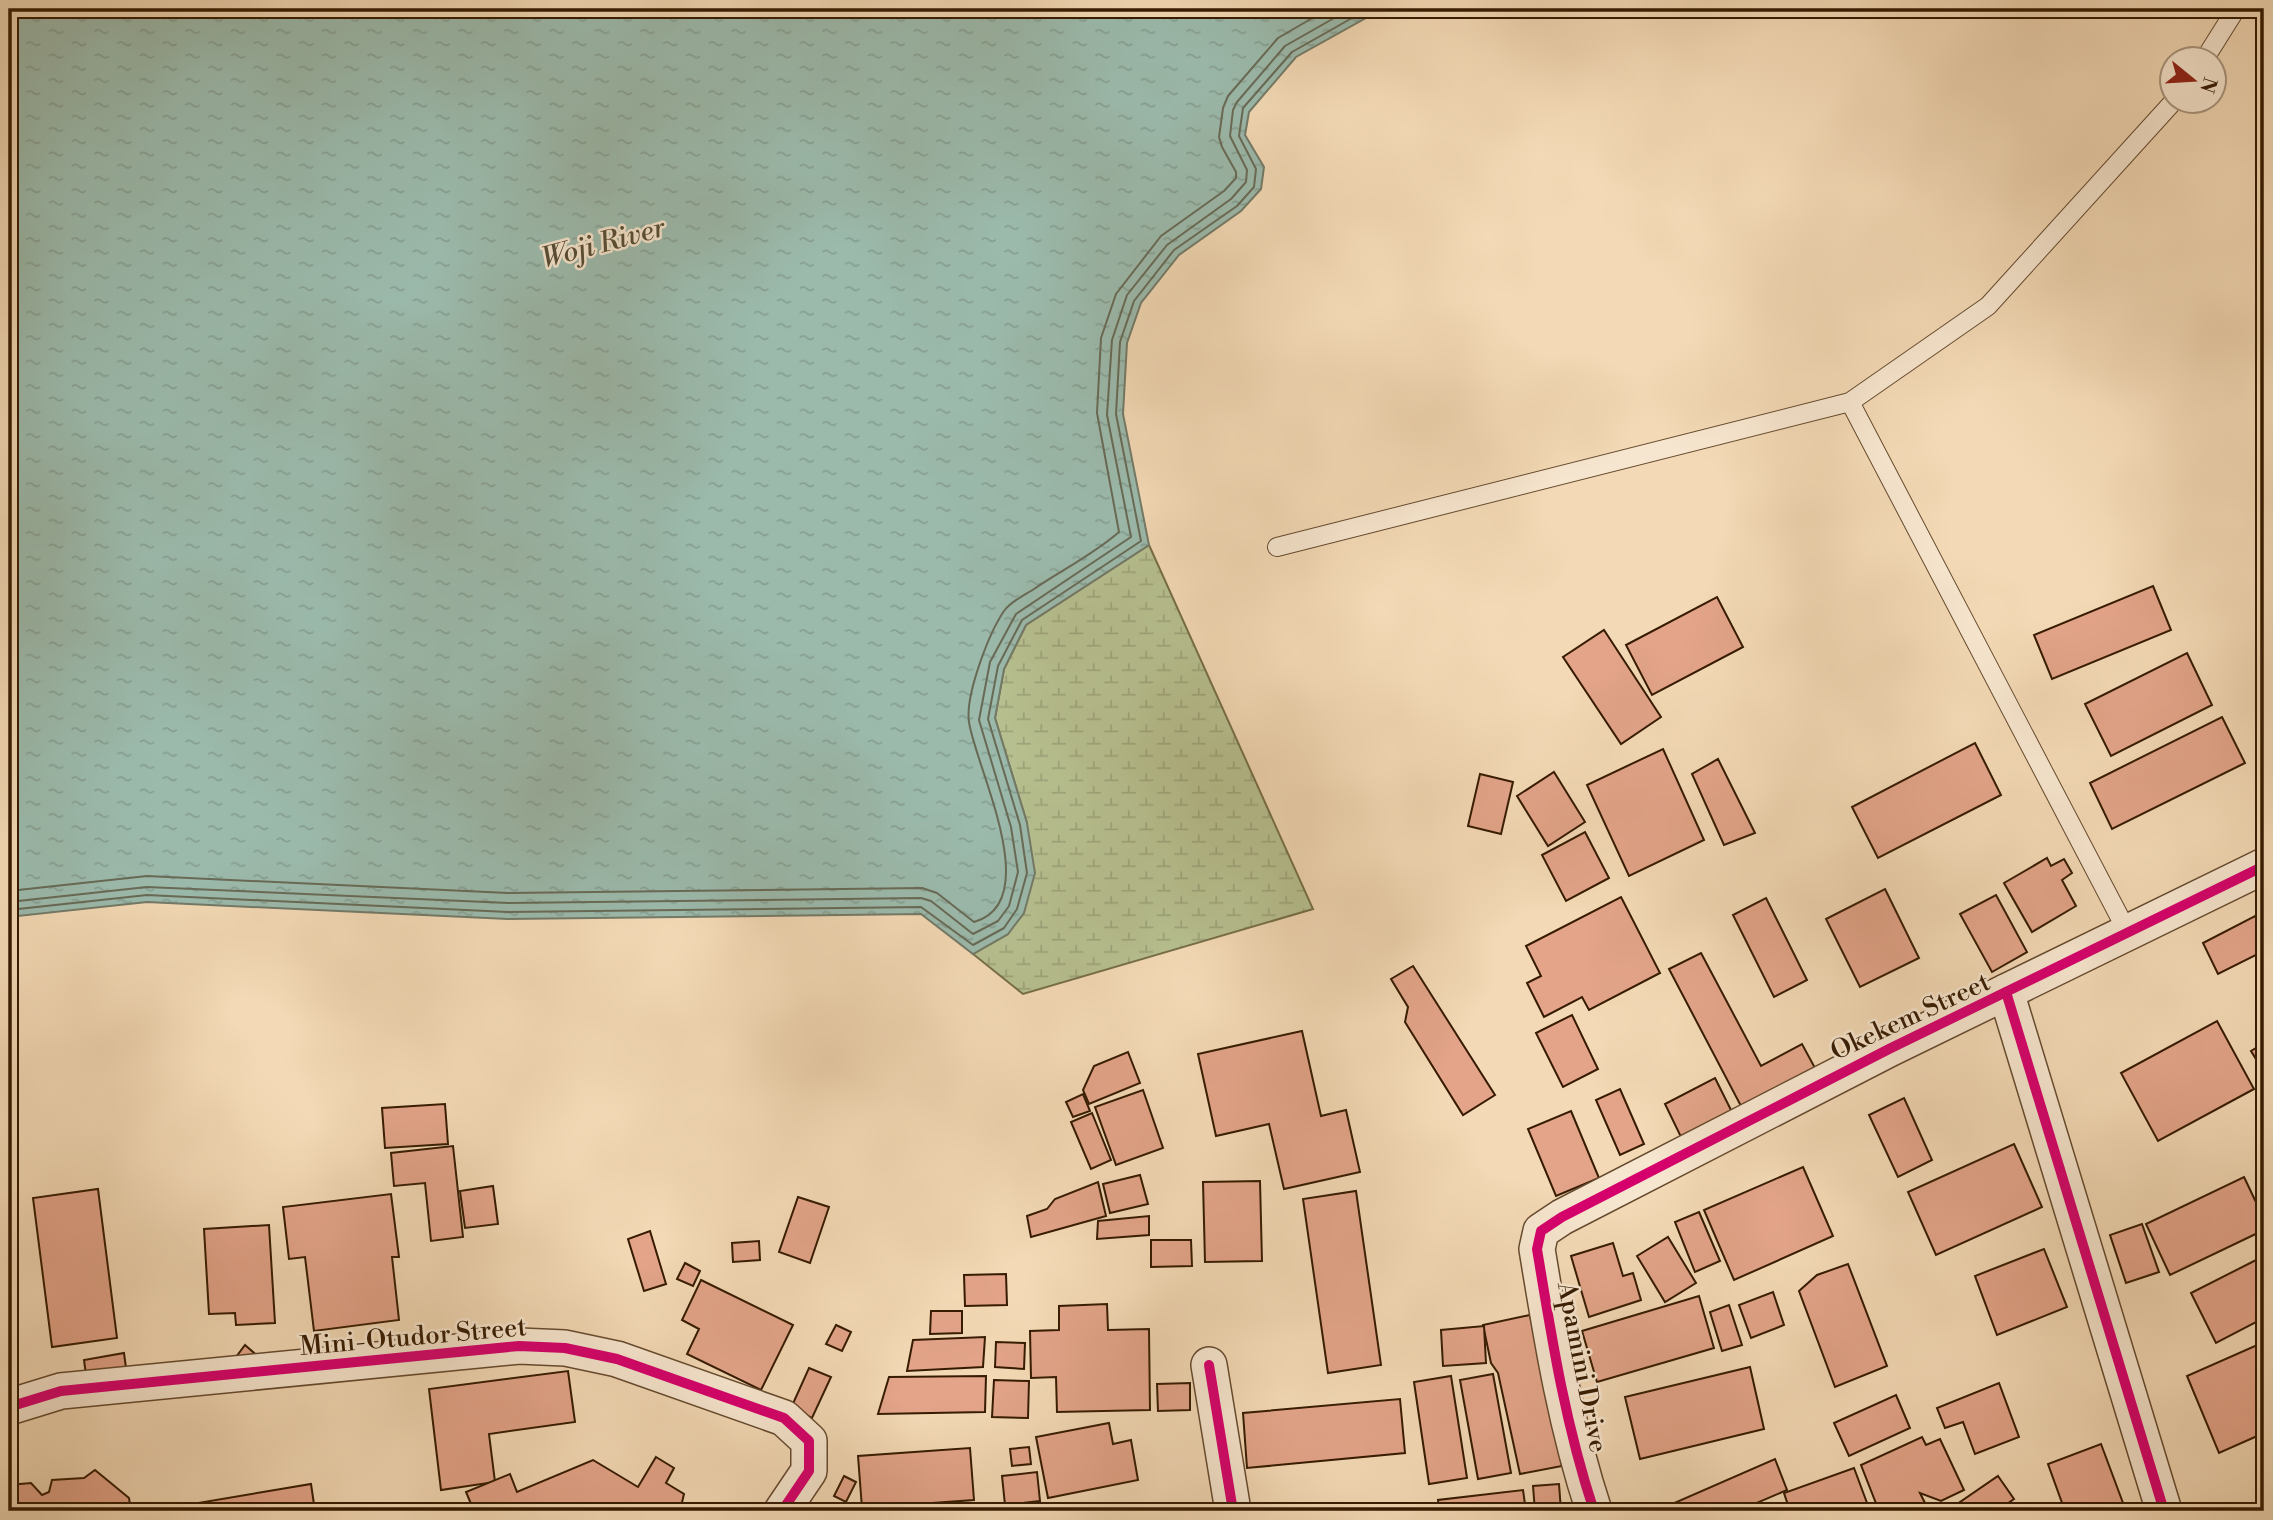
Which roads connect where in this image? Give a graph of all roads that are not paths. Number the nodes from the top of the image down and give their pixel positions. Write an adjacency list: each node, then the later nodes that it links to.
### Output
1 (2236, 9): 2 (lane)
2 (2213, 46)
3 (2160, 116): 4 (lane)
4 (1850, 402): 5 (lane); 7 (lane)
5 (1277, 547)
6 (2264, 866): 7 (street)
7 (2128, 933): 8 (street)
8 (2006, 992): 9 (street, Okekem Street); 15 (street, Okekem Street)
9 (1541, 1231): 14 (street, Apamini Drive)
10 (1209, 1365): 13 (street)
11 (9, 1407): 12 (street, Mini-Otudor Street)
12 (782, 1511)
13 (1233, 1511)
14 (1594, 1511)
15 (2164, 1511)

